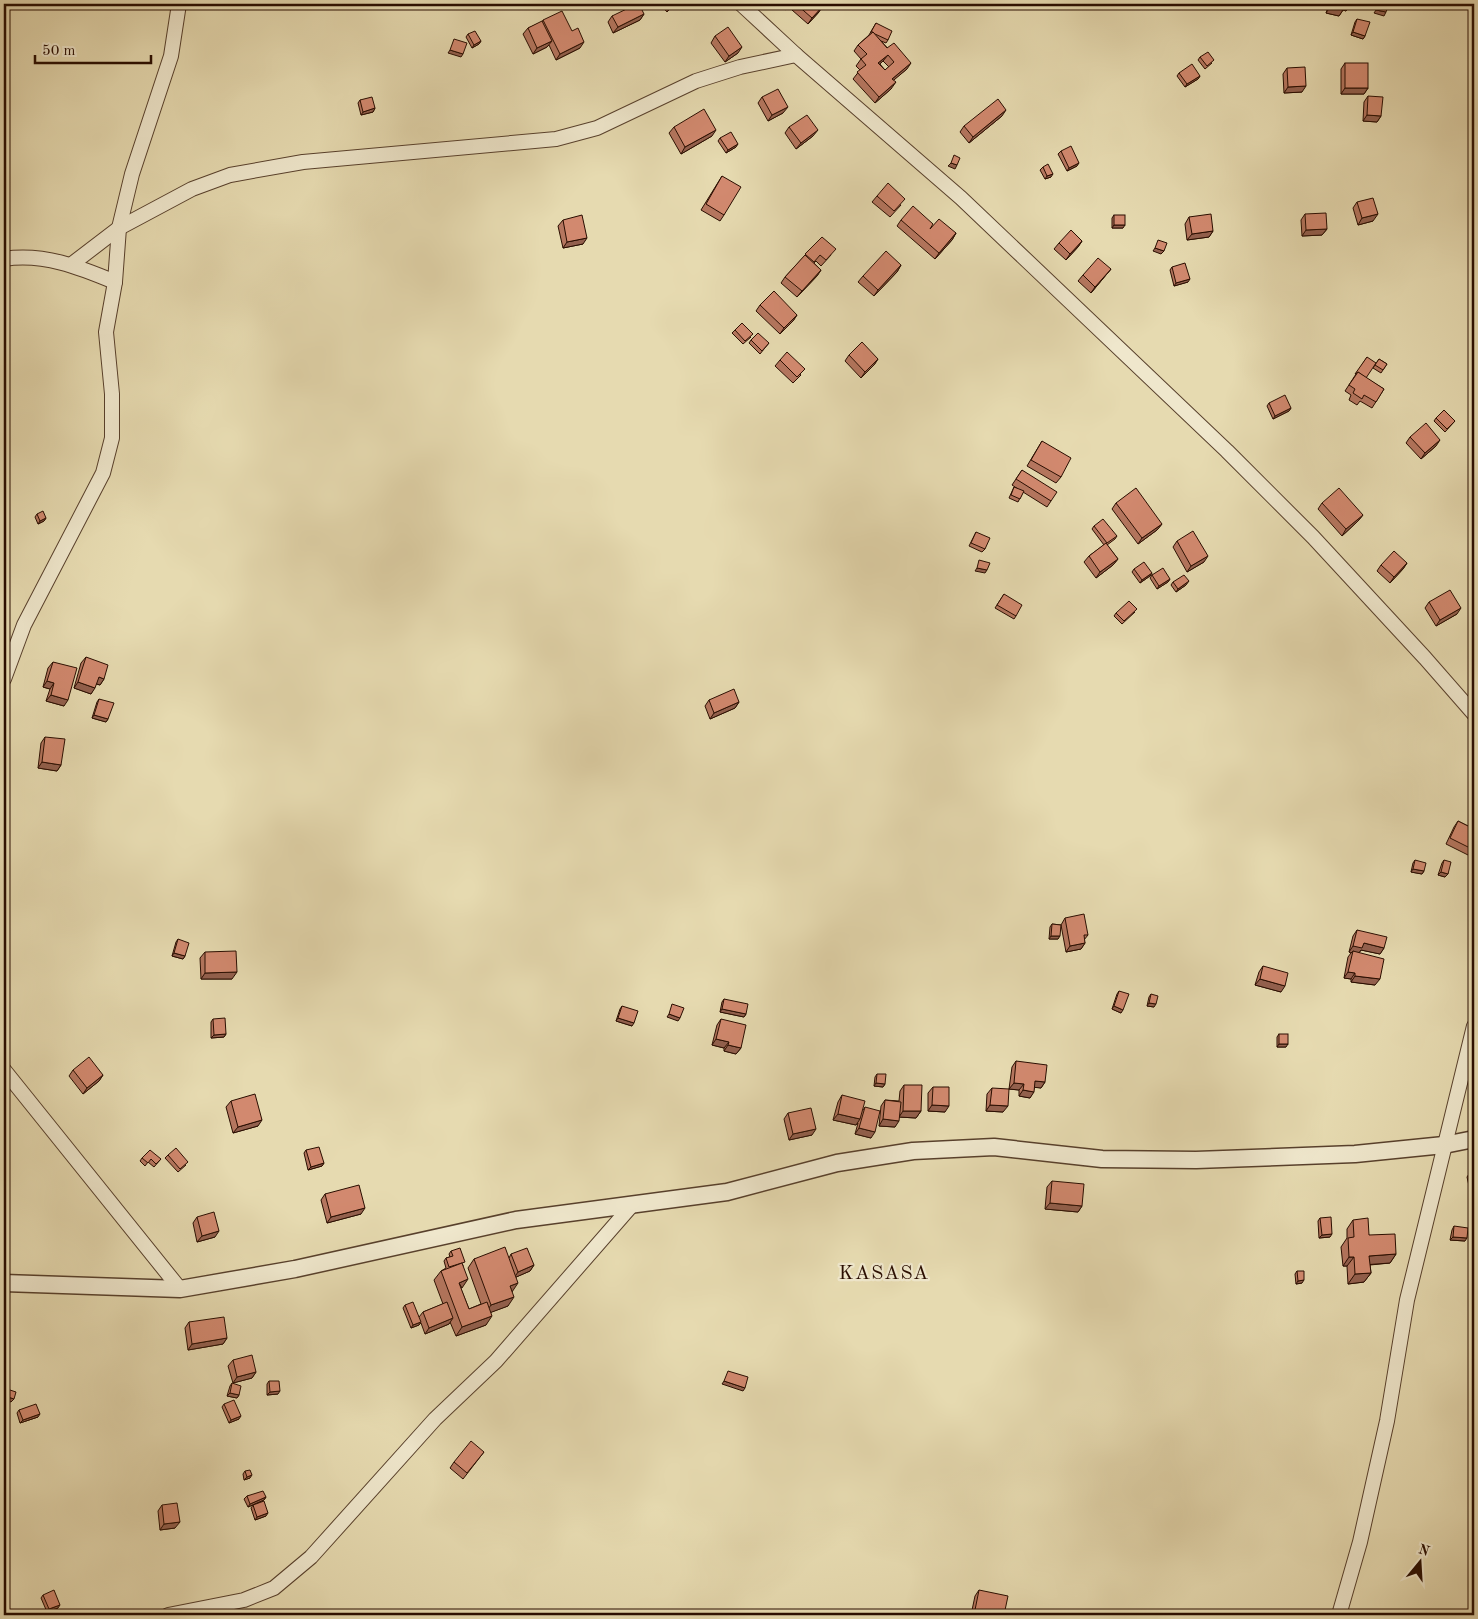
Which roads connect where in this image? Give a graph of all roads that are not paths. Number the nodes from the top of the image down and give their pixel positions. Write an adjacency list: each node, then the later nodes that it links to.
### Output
1 (179, 4): 4 (street)
2 (741, 4): 3 (street)
3 (796, 55): 4 (street); 9 (street)
4 (118, 228): 6 (street); 7 (street)
5 (4, 259): 6 (street)
6 (72, 264): 7 (street)
7 (115, 282): 8 (street)
8 (4, 678)
9 (1474, 714)
10 (1474, 1026): 13 (street)
11 (4, 1070): 16 (street)
12 (1474, 1139): 13 (street)
13 (1444, 1145): 14 (street); 18 (street)
14 (633, 1204): 16 (street); 17 (street)
15 (4, 1283): 16 (street)
16 (180, 1289)
17 (168, 1615)
18 (1339, 1615)

